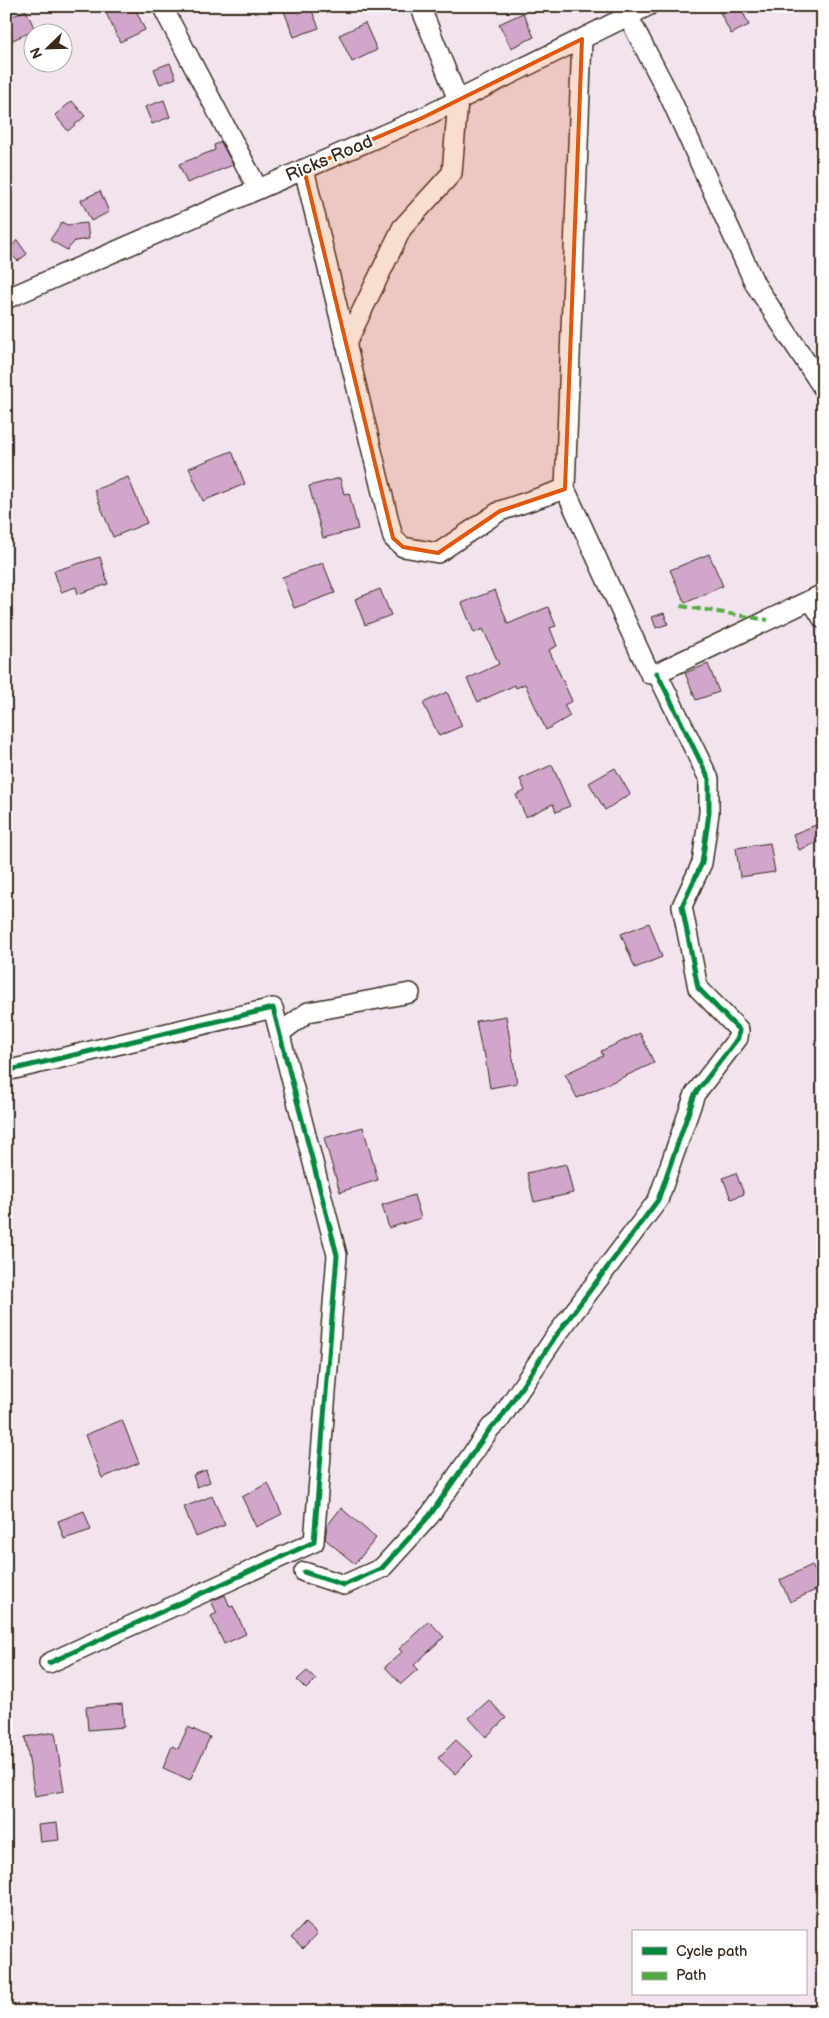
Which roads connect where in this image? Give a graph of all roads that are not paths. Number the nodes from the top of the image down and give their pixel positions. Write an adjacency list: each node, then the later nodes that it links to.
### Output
1 (162, 6): 8 (street)
2 (420, 6): 6 (street)
3 (648, 6): 4 (street, Ricks Road)
4 (628, 16): 5 (street, Ricks Road); 11 (street)
5 (582, 39): 6 (street, Ricks Road); 12 (street)
6 (458, 100): 7 (street, Ricks Road); 10 (street)
7 (304, 169): 8 (street, Ricks Road); 10 (street)
8 (258, 189): 9 (street, Ricks Road)
9 (6, 300)
10 (346, 344): 12 (street)
11 (823, 388)
12 (565, 489): 15 (street)
13 (817, 597): 14 (street); 15 (street)
14 (823, 619)
15 (657, 673): 19 (street)
16 (410, 993): 17 (street)
17 (280, 1033): 18 (street); 20 (street)
18 (6, 1071)
19 (304, 1572)
20 (49, 1663)

